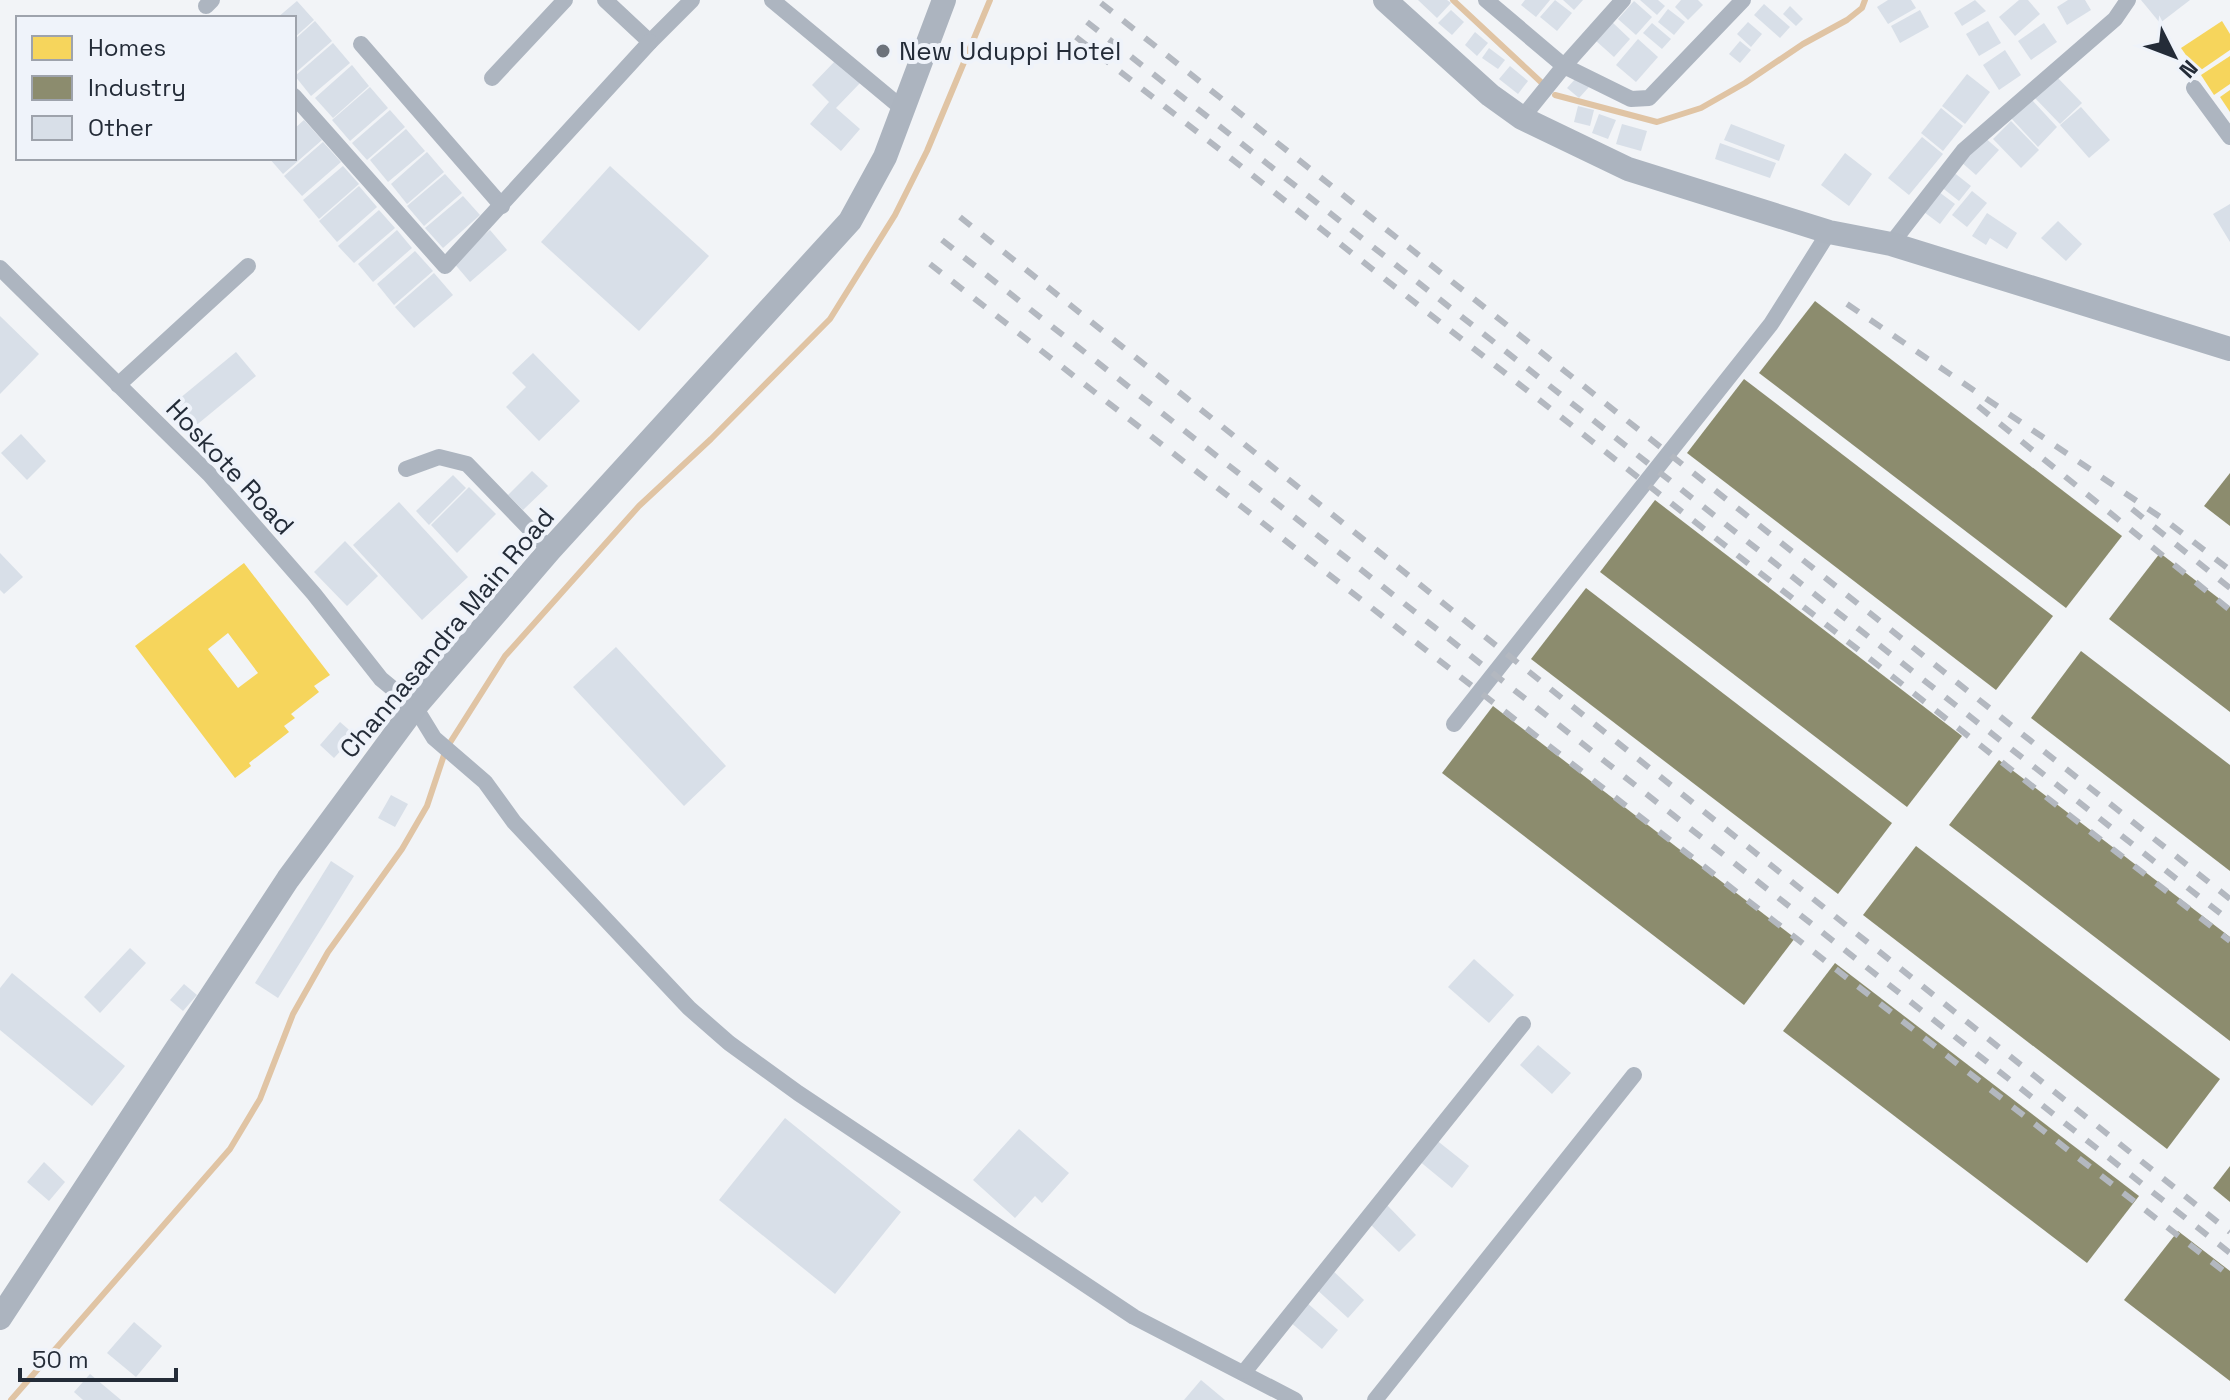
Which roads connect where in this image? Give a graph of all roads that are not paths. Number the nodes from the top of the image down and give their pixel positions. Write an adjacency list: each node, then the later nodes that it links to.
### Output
1 (565, 0): 14 (street)
2 (605, 0): 11 (street)
3 (692, 0): 11 (street)
4 (772, 0): 17 (street)
5 (944, 0): 17 (main road, Channasandra Main Road)
6 (1385, 0): 18 (main road)
7 (1486, 0): 13 (street)
8 (1623, 0): 13 (street)
9 (1743, 0): 13 (street)
10 (2128, 0): 22 (street)
11 (650, 42): 20 (street)
12 (361, 44): 20 (street)
13 (1564, 66): 18 (street)
14 (492, 78)
15 (2194, 88): 19 (street)
16 (296, 98): 20 (street)
17 (903, 109): 28 (main road, Channasandra Main Road)
18 (1522, 118): 21 (main road)
19 (2230, 137)
20 (502, 206)
21 (1829, 232): 22 (main road); 30 (street)
22 (1891, 244): 25 (main road)
23 (248, 266): 26 (street)
24 (0, 268): 26 (street, Hoskote Road)
25 (2230, 349)
26 (118, 385): 29 (street, Hoskote Road)
27 (406, 469): 28 (street)
28 (550, 550): 29 (main road, Channasandra Main Road)
29 (415, 707): 33 (main road, Channasandra Main Road); 34 (street, Hoskote Road)
30 (1454, 724)
31 (1523, 1024): 34 (street)
32 (1634, 1075): 36 (street)
33 (0, 1318)
34 (1245, 1371): 35 (street, Hoskote Road)
35 (1295, 1400)
36 (1375, 1400)

